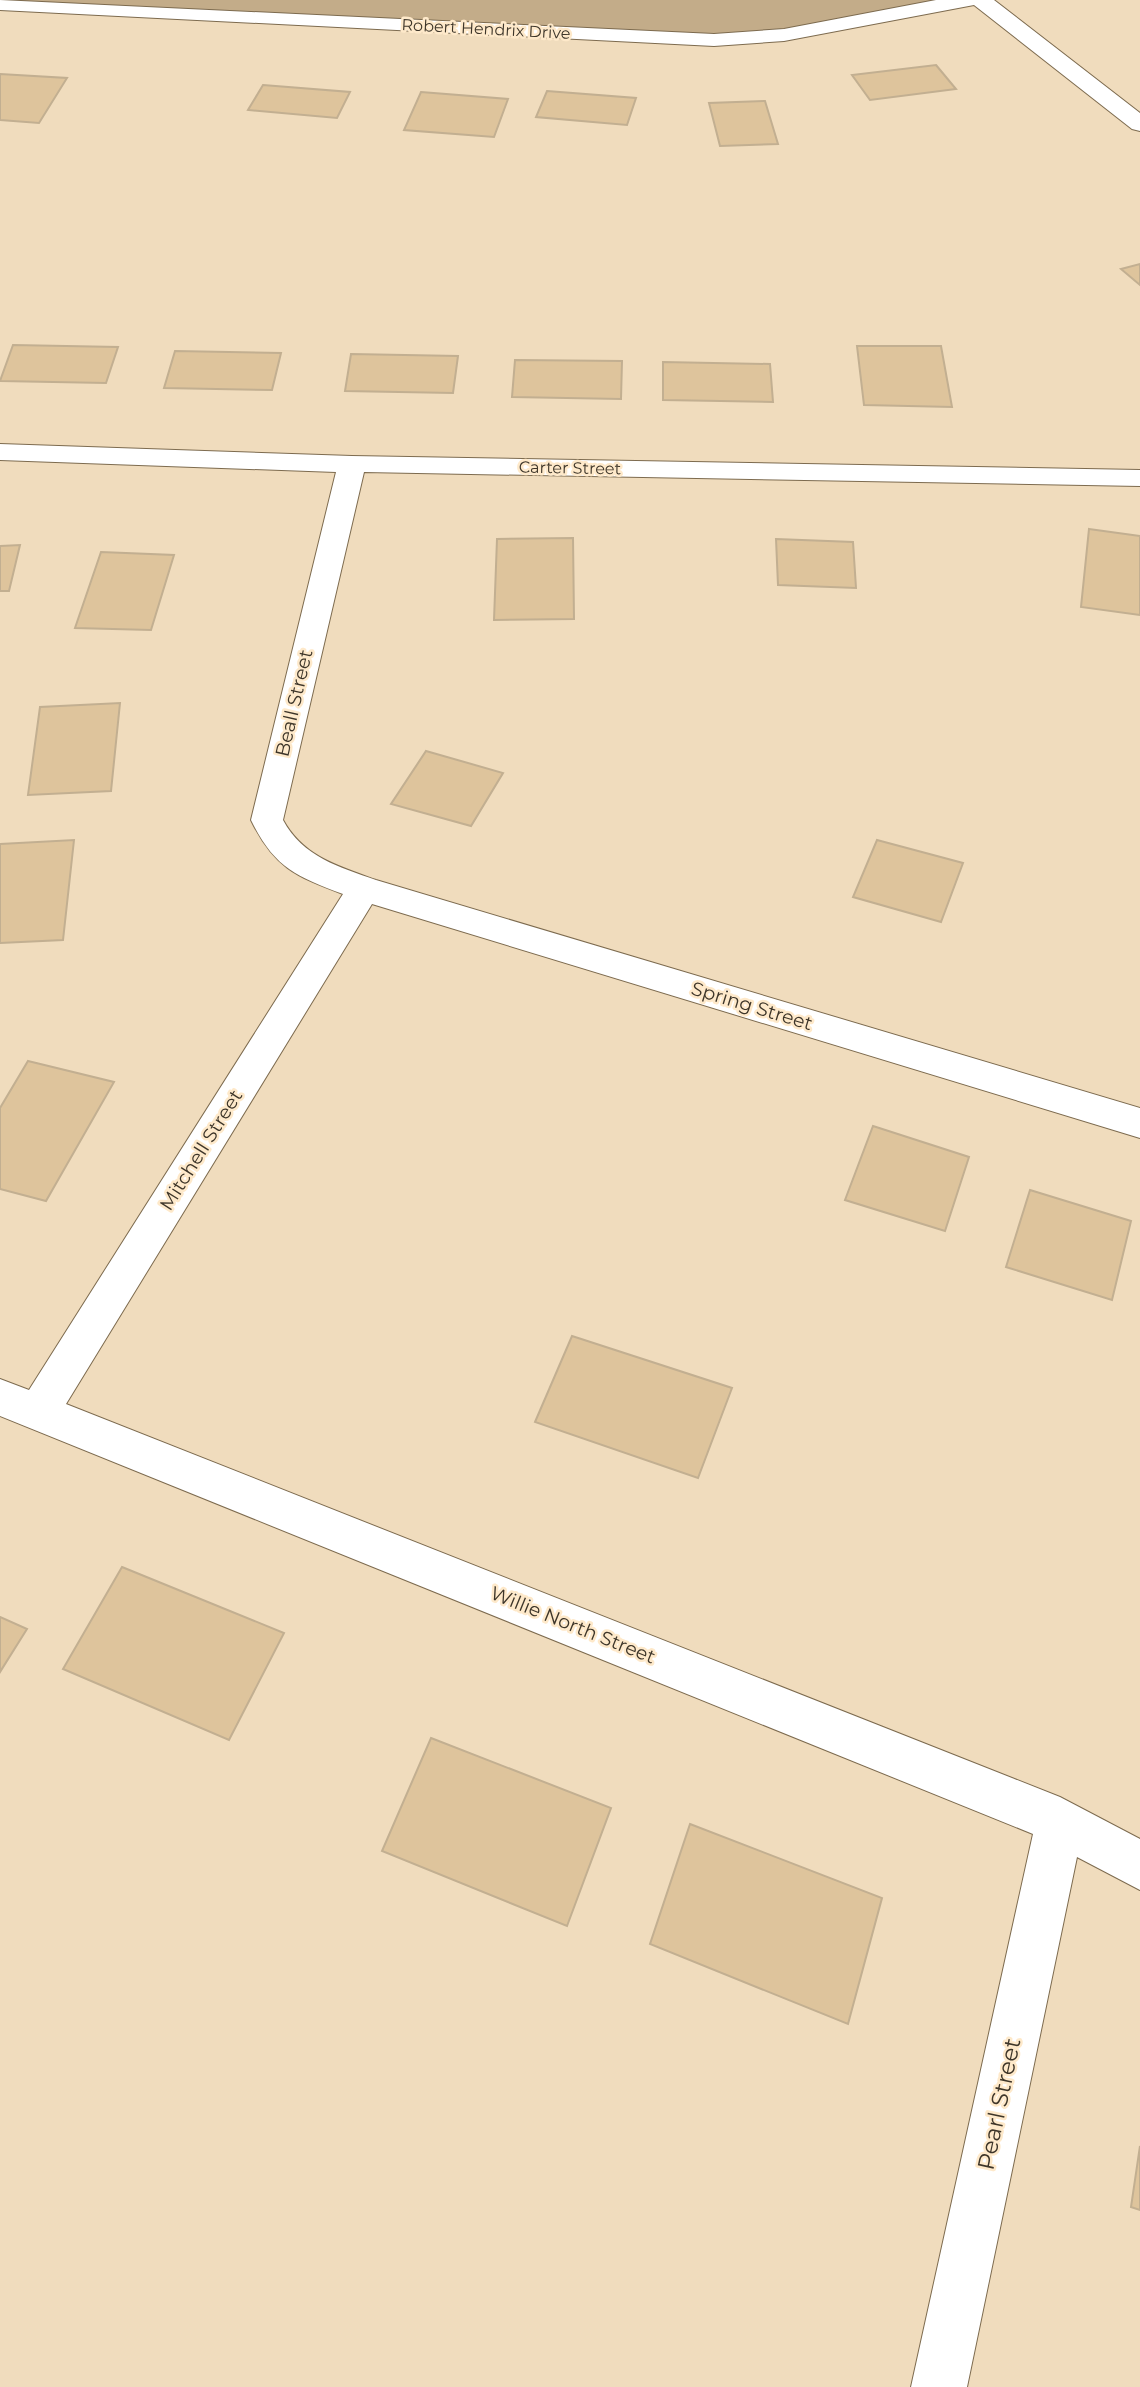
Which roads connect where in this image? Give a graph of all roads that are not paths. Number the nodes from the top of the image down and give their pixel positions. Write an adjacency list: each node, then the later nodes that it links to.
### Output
1 (969, 0): 3 (street, Robert Hendrix Drive)
2 (981, 0): 4 (street)
3 (0, 4)
4 (1140, 124)
5 (0, 452): 6 (street, Carter Street)
6 (352, 464): 7 (street, Carter Street); 8 (street, Beall Street)
7 (1140, 478)
8 (364, 889): 9 (street, Spring Street); 10 (street, Mitchell Street)
9 (1140, 1123)
10 (20, 1404): 11 (street, Willie North Street)
11 (1060, 1821): 12 (street, Willie North Street); 13 (street, Pearl Street)
12 (1140, 1866)
13 (939, 2387)

